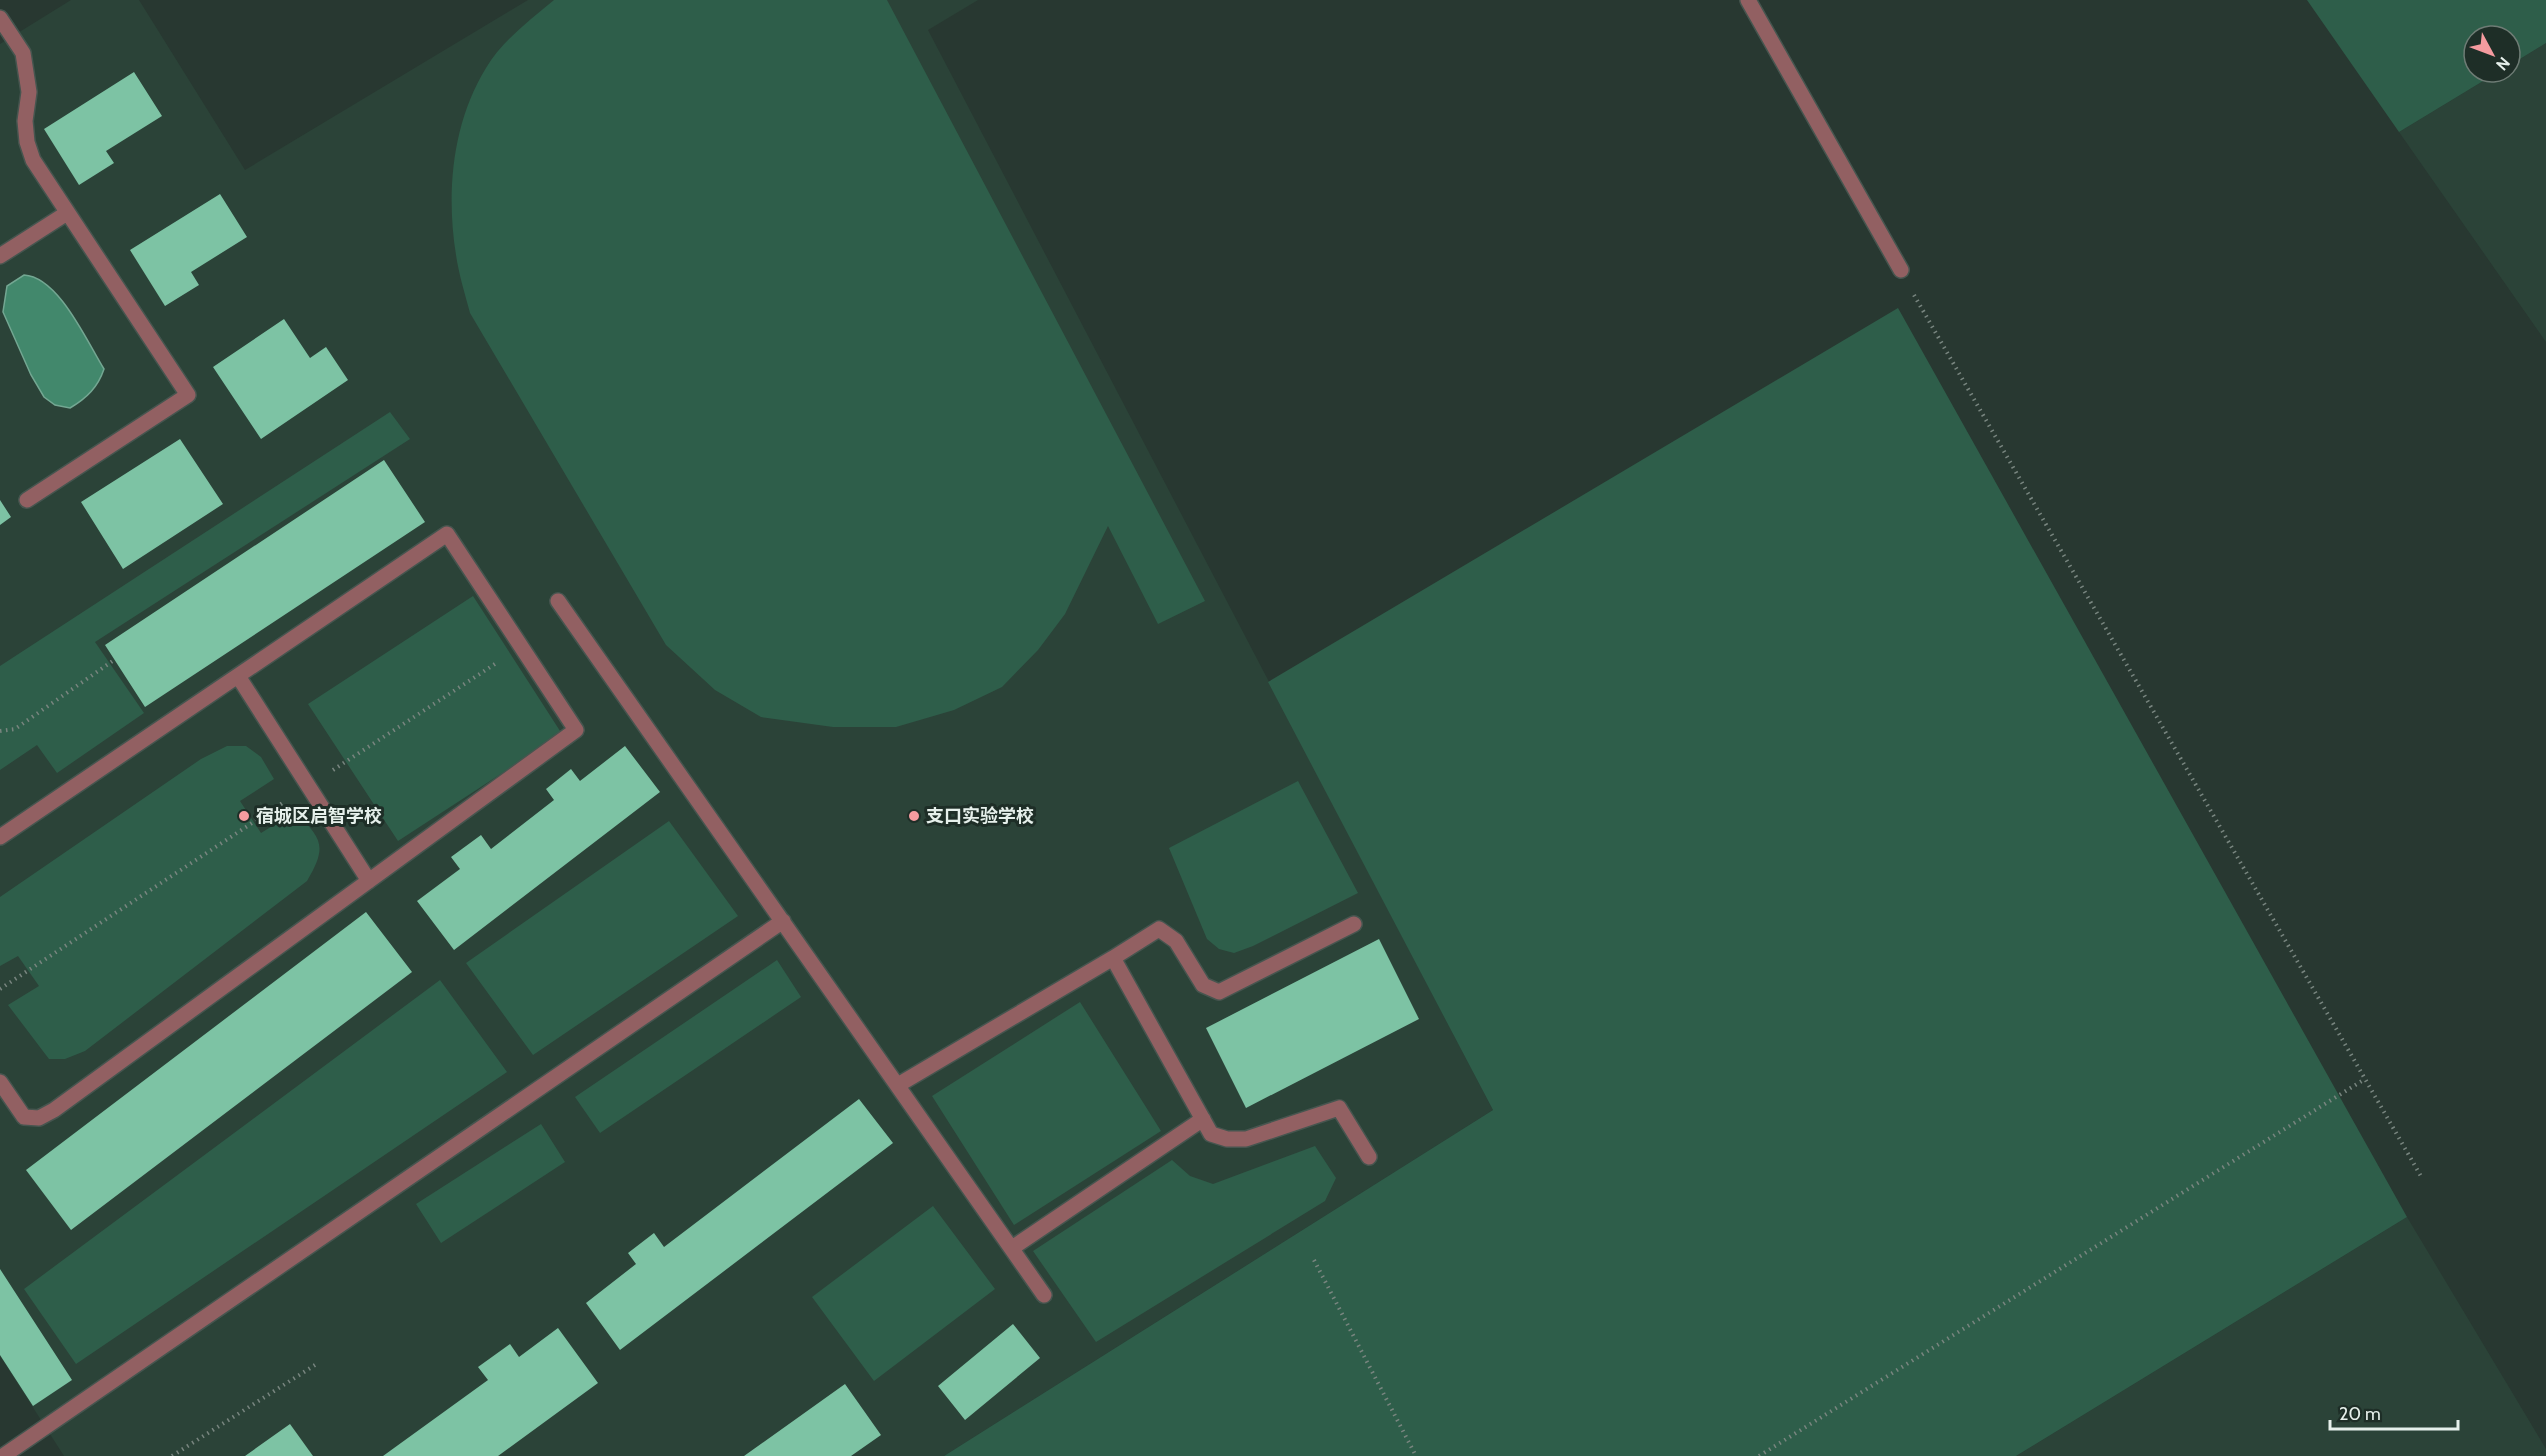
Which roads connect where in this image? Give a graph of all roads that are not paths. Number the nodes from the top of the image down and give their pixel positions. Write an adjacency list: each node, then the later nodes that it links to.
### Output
1 (1748, 0): 5 (lane)
2 (0, 18): 3 (lane)
3 (67, 213): 4 (lane); 6 (lane)
4 (0, 256)
5 (1901, 270)
6 (27, 500)
7 (558, 601): 11 (lane)
8 (238, 676): 9 (lane); 10 (lane); 10 (lane)
9 (0, 837)
10 (369, 881): 14 (lane)
11 (783, 921): 15 (lane); 20 (lane)
12 (1354, 924): 13 (lane)
13 (1113, 958): 15 (lane); 16 (lane)
14 (0, 1084)
15 (898, 1085): 18 (lane)
16 (1203, 1119): 17 (lane); 18 (lane)
17 (1369, 1156)
18 (1012, 1248): 19 (lane)
19 (1044, 1294)
20 (3, 1456)

